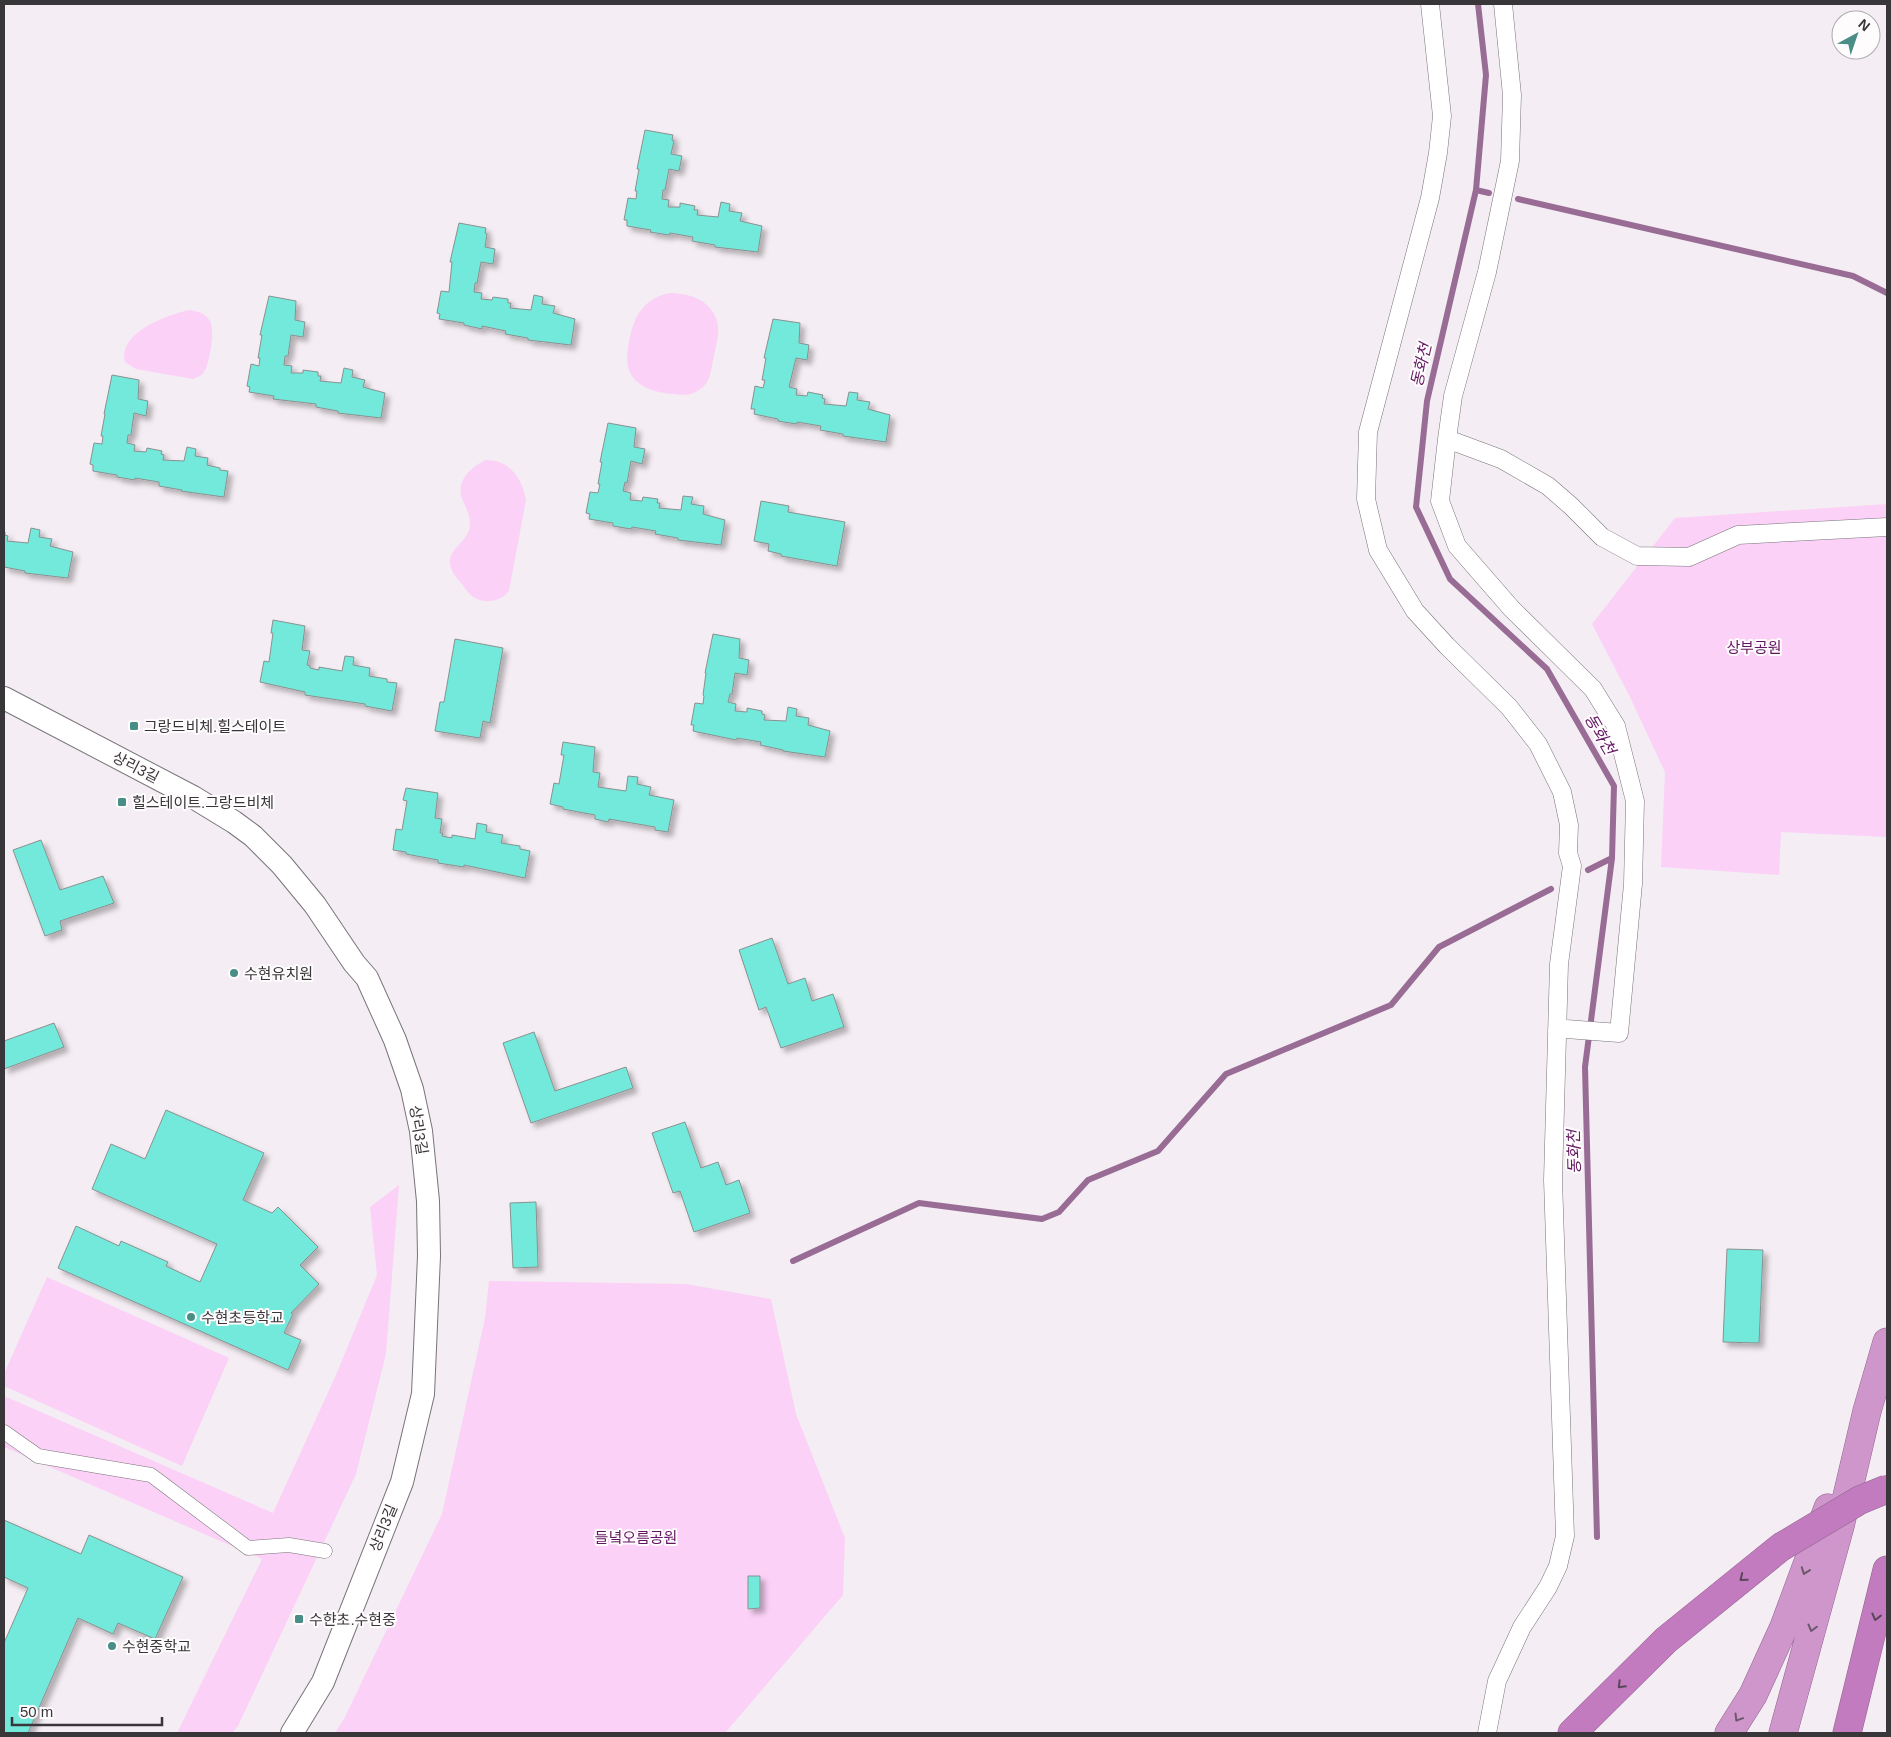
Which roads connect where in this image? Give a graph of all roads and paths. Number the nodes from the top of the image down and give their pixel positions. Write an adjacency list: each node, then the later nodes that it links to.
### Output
1 (1430, 4): 6 (street)
2 (1503, 4): 3 (street)
3 (1447, 439): 4 (street); 6 (street)
4 (1887, 527)
5 (4, 698): 13 (street, 상리3길)
6 (1561, 1030): 14 (street)
7 (1887, 1342): 8 (highway)
8 (1867, 1411): 16 (highway, one-way to 16); 17 (highway, one-way to 17)
9 (4, 1432): 11 (street)
10 (1887, 1490): 15 (highway, one-way to 15, bridge)
11 (325, 1551)
12 (1887, 1570): 18 (highway, one-way to 18)
13 (292, 1733)
14 (1486, 1733)
15 (1572, 1733)
16 (1729, 1733)
17 (1783, 1733)
18 (1847, 1733)

